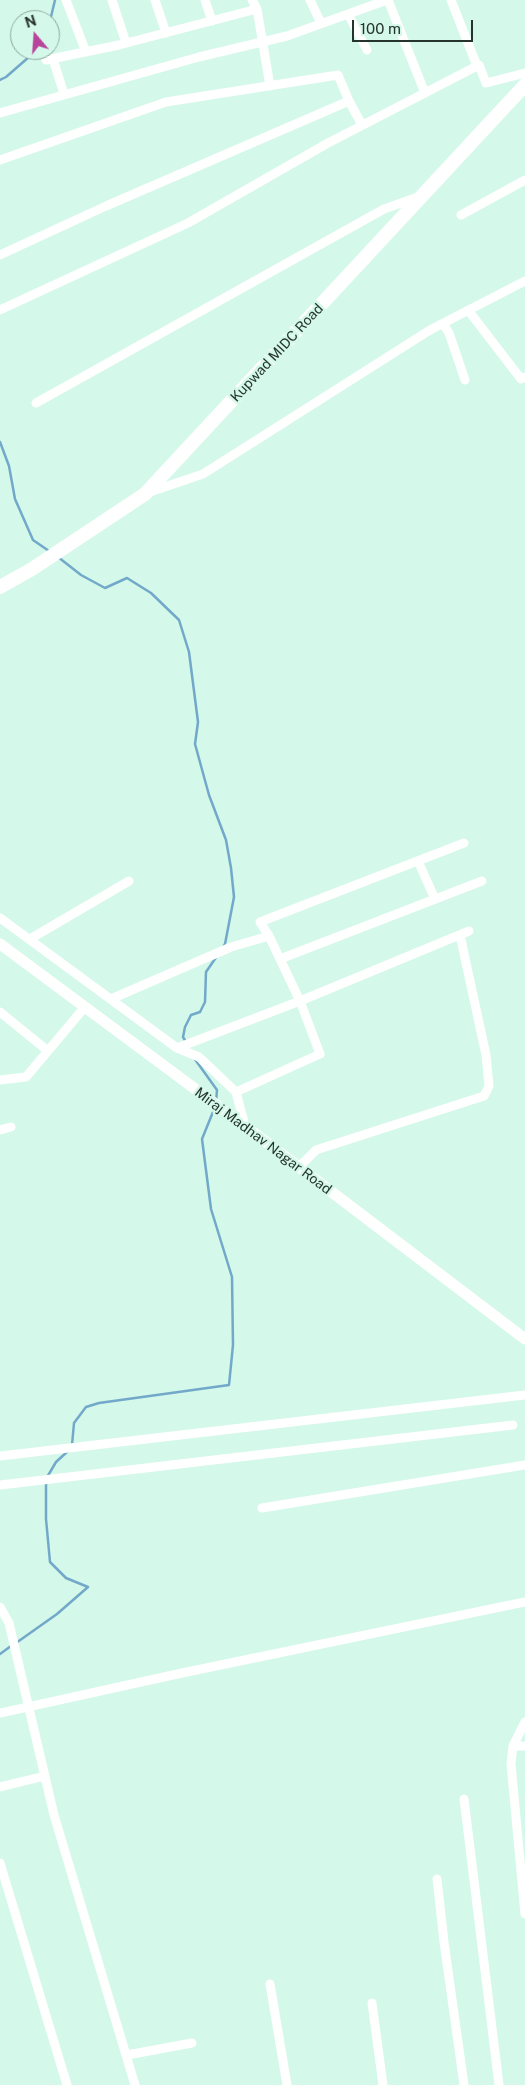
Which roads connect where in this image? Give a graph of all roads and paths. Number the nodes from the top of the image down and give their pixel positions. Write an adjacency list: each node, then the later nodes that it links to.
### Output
1 (66, 0): 18 (street)
2 (112, 0): 16 (street)
3 (155, 0): 14 (street)
4 (205, 0): 12 (street)
5 (252, 0): 10 (street)
6 (310, 0): 13 (street)
7 (387, 0): 9 (street); 23 (street)
8 (451, 0): 19 (street)
9 (361, 4): 11 (street)
10 (257, 10): 12 (street); 15 (street)
11 (348, 14): 13 (street); 17 (street)
12 (212, 21): 14 (street)
13 (321, 23): 15 (street)
14 (166, 33): 16 (street)
15 (261, 42): 22 (street); 24 (street)
16 (126, 43): 18 (street)
17 (367, 50)
18 (86, 52): 24 (street)
19 (477, 66): 20 (street); 23 (street)
20 (525, 73)
21 (525, 85): 30 (main road, Kupwad MIDC Road)
22 (270, 86): 25 (street); 28 (street)
23 (425, 92): 27 (street)
24 (64, 94): 26 (street)
25 (349, 101): 27 (street); 32 (street)
26 (0, 113)
27 (362, 125): 34 (street)
28 (0, 160)
29 (525, 180): 31 (street)
30 (426, 194): 40 (street); 41 (main road, Kupwad MIDC Road)
31 (461, 215)
32 (0, 255)
33 (525, 281): 35 (street)
34 (0, 310)
35 (468, 310): 36 (street); 37 (street)
36 (443, 324): 38 (street); 41 (street)
37 (523, 378): 39 (street)
38 (465, 380)
39 (525, 388)
40 (36, 403)
41 (145, 494): 42 (main road, Kupwad MIDC Road)
42 (0, 587)
43 (464, 843): 44 (street)
44 (418, 860): 47 (street); 51 (street)
45 (129, 881): 52 (street)
46 (482, 881): 47 (street)
47 (435, 899): 54 (street)
48 (0, 918): 52 (street)
49 (469, 931): 50 (street)
50 (460, 935): 56 (street); 66 (street)
51 (269, 936): 54 (street); 55 (street)
52 (30, 939): 55 (street)
53 (0, 944): 57 (street, Miraj Madhav Nagar Road)
54 (280, 959): 56 (street)
55 (111, 998): 59 (street)
56 (300, 1001): 59 (street); 62 (street)
57 (84, 1008): 60 (street); 63 (street, Miraj Madhav Nagar Road)
58 (0, 1012): 60 (street)
59 (177, 1048): 62 (street)
60 (48, 1051): 61 (street)
61 (0, 1080)
62 (236, 1092): 63 (street)
63 (245, 1126): 66 (street, Miraj Madhav Nagar Road)
64 (11, 1127): 65 (street)
65 (0, 1130)
66 (299, 1168): 67 (street, Miraj Madhav Nagar Road)
67 (519, 1329): 68 (street, Miraj Madhav Nagar Road)
68 (525, 1339)
69 (525, 1395): 71 (street)
70 (513, 1425): 73 (street)
71 (0, 1456)
72 (525, 1465): 74 (street)
73 (0, 1485)
74 (262, 1508)
75 (525, 1602): 77 (street)
76 (0, 1607): 77 (street)
77 (27, 1708): 78 (street); 82 (street)
78 (0, 1713)
79 (525, 1722): 80 (street)
80 (513, 1746): 81 (street); 87 (street)
81 (525, 1746)
82 (44, 1776): 83 (street); 92 (street)
83 (0, 1787)
84 (464, 1799): 98 (street)
85 (0, 1863): 93 (street)
86 (437, 1879): 97 (street)
87 (524, 1886): 88 (street)
88 (525, 1914)
89 (270, 1984): 95 (street)
90 (372, 2004): 96 (street)
91 (192, 2043): 92 (street)
92 (127, 2055): 94 (street)
93 (67, 2085)
94 (134, 2085)
95 (287, 2085)
96 (384, 2085)
97 (464, 2085)
98 (498, 2085)

